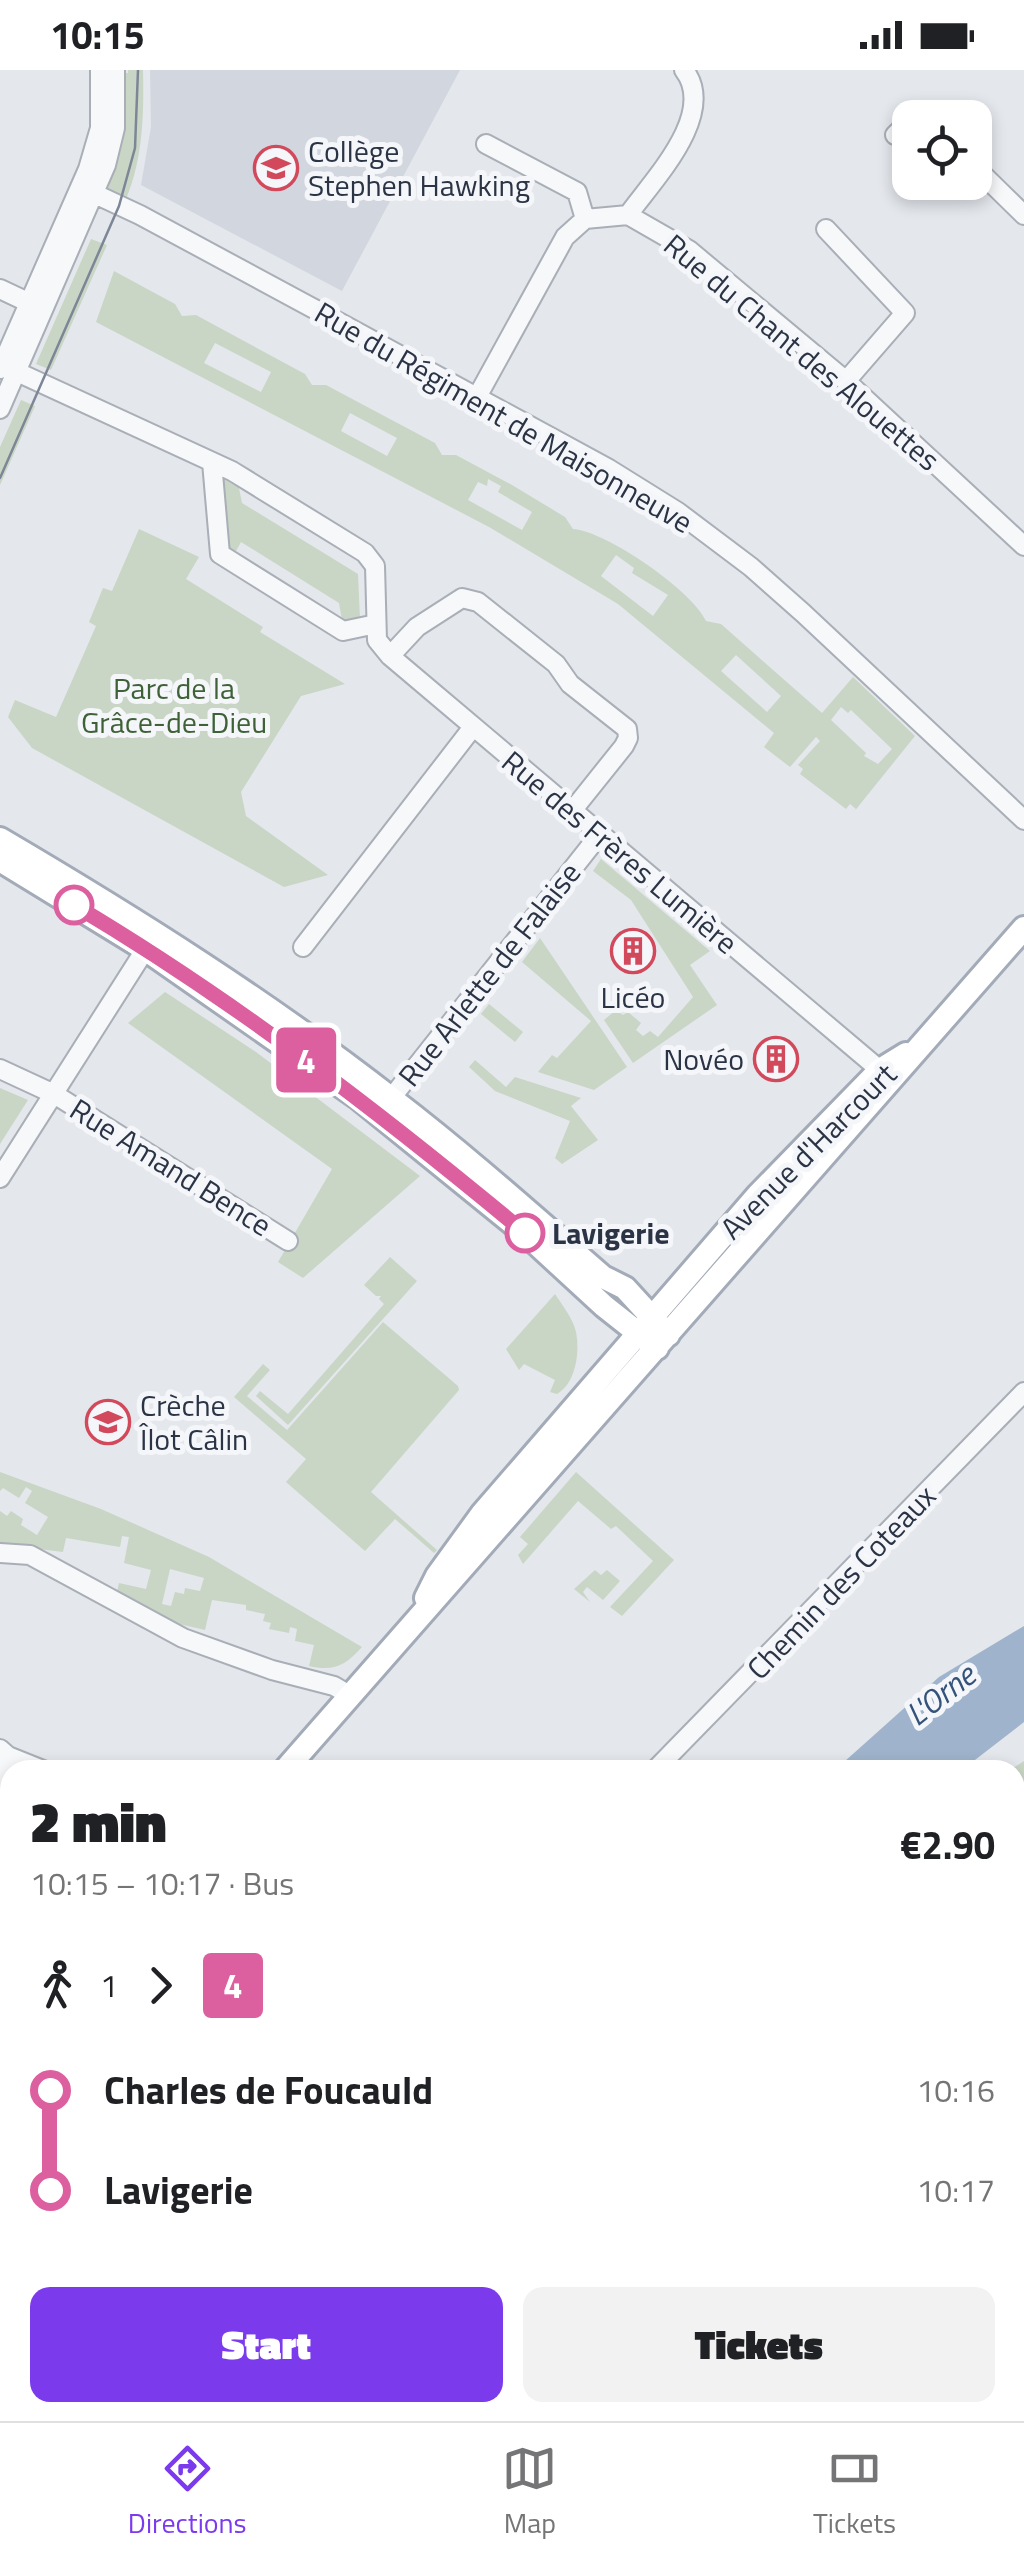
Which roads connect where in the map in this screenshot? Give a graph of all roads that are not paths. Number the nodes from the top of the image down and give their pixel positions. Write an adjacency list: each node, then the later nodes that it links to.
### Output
1 (684, 70): 7 (street)
2 (108, 71): 5 (street)
3 (486, 144): 8 (street)
4 (992, 183): 6 (street)
5 (87, 191): 11 (street); 14 (street, Rue du Régiment de Maisonneuve)
6 (1024, 214)
7 (628, 216): 8 (street); 13 (street, Rue du Chant des Alouettes)
8 (586, 219): 14 (street)
9 (826, 229): 13 (street)
10 (0, 290): 11 (street)
11 (36, 306): 12 (street)
12 (6, 369): 15 (street); 16 (street, Rue des Frères Lumière)
13 (846, 381): 17 (street, Rue du Chant des Alouettes)
14 (477, 398): 22 (street, Rue du Régiment de Maisonneuve)
15 (0, 409)
16 (212, 462): 18 (street, Rue des Frères Lumière); 18 (street)
17 (1024, 546)
18 (376, 624): 19 (street, Rue des Frères Lumière)
19 (390, 656): 20 (street, Rue des Frères Lumière); 21 (street)
20 (473, 727): 21 (street, Rue des Frères Lumière); 28 (street)
21 (572, 811): 23 (street, Rue des Frères Lumière)
22 (1024, 820)
23 (600, 834): 31 (street, Rue des Frères Lumière); 33 (street, Rue Arlette de Falaise)
24 (0, 838): 27 (main road)
25 (0, 860): 27 (main road)
26 (1024, 928): 29 (main road)
27 (150, 941): 32 (street); 33 (main road)
28 (303, 947)
29 (918, 1047): 31 (main road, Avenue d'Harcourt); 36 (main road, Avenue d'Harcourt)
30 (0, 1069): 32 (street, Rue Amand Bence)
31 (880, 1070): 36 (main road, Avenue d'Harcourt)
32 (54, 1094): 34 (street); 35 (street, Rue Amand Bence)
33 (385, 1106): 36 (main road)
34 (0, 1178)
35 (288, 1241)
36 (654, 1333): 39 (main road, Avenue d'Harcourt)
37 (1024, 1392): 41 (street, Chemin des Coteaux)
38 (0, 1553): 39 (street)
39 (350, 1696): 40 (main road, Avenue d'Harcourt)
40 (295, 1760)
41 (665, 1760)

